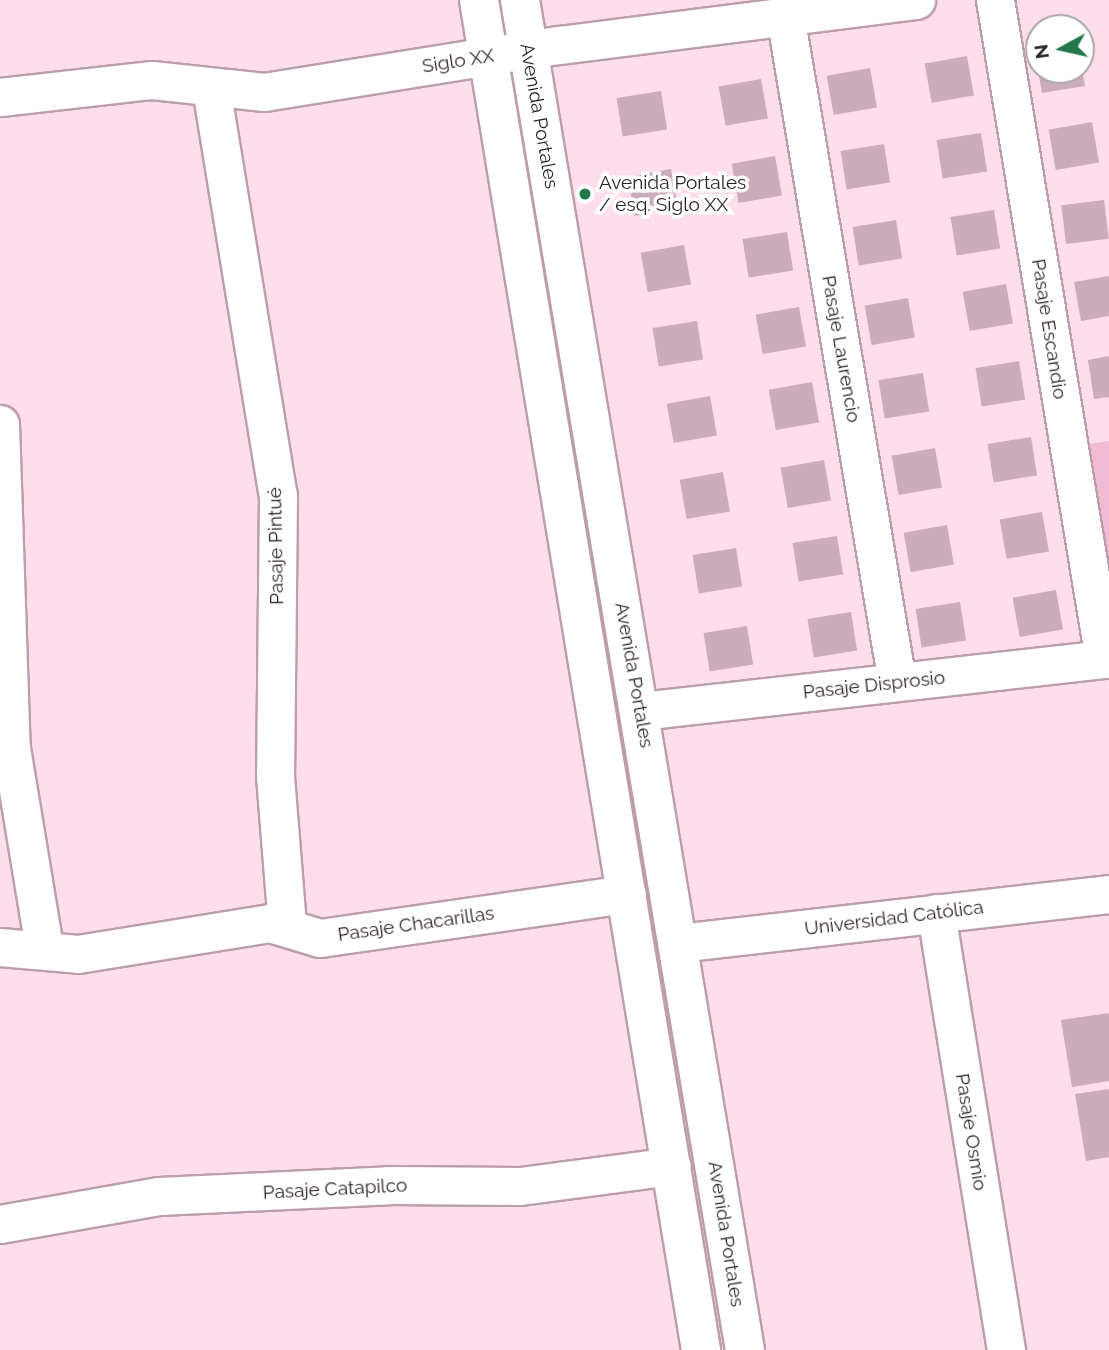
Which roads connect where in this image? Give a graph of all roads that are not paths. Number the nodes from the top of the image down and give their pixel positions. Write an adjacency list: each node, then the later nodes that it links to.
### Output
1 (479, 0): 7 (main road, Avenida Portales)
2 (520, 0): 6 (main road, Avenida Portales)
3 (916, 0): 5 (street, Siglo XX)
4 (995, 0): 11 (street, Pasaje Escandio)
5 (762, 11): 6 (street, Siglo XX); 12 (street, Pasaje Laurencio)
6 (528, 50): 7 (street, Siglo XX); 13 (main road, Avenida Portales)
7 (488, 57): 8 (street, Siglo XX); 14 (main road, Avenida Portales)
8 (211, 88): 9 (street, Siglo XX); 17 (street, Pasaje Pintué)
9 (0, 97)
10 (0, 424): 20 (street)
11 (1106, 659): 12 (street, Pasaje Disprosio)
12 (897, 682): 13 (street, Pasaje Disprosio)
13 (640, 711): 18 (main road, Avenida Portales)
14 (627, 894): 17 (street, Pasaje Chacarillas); 21 (main road, Avenida Portales)
15 (1109, 894): 16 (street, Universidad Católica)
16 (936, 913): 18 (street, Universidad Católica); 25 (street, Pasaje Osmio)
17 (287, 926): 20 (street, Pasaje Chacarillas)
18 (678, 943): 24 (main road, Avenida Portales)
19 (0, 947): 20 (street, Pasaje Chacarillas)
20 (44, 948)
21 (671, 1166): 22 (street, Pasaje Catapilco); 23 (main road, Avenida Portales)
22 (0, 1224)
23 (701, 1350)
24 (745, 1350)
25 (1006, 1350)

